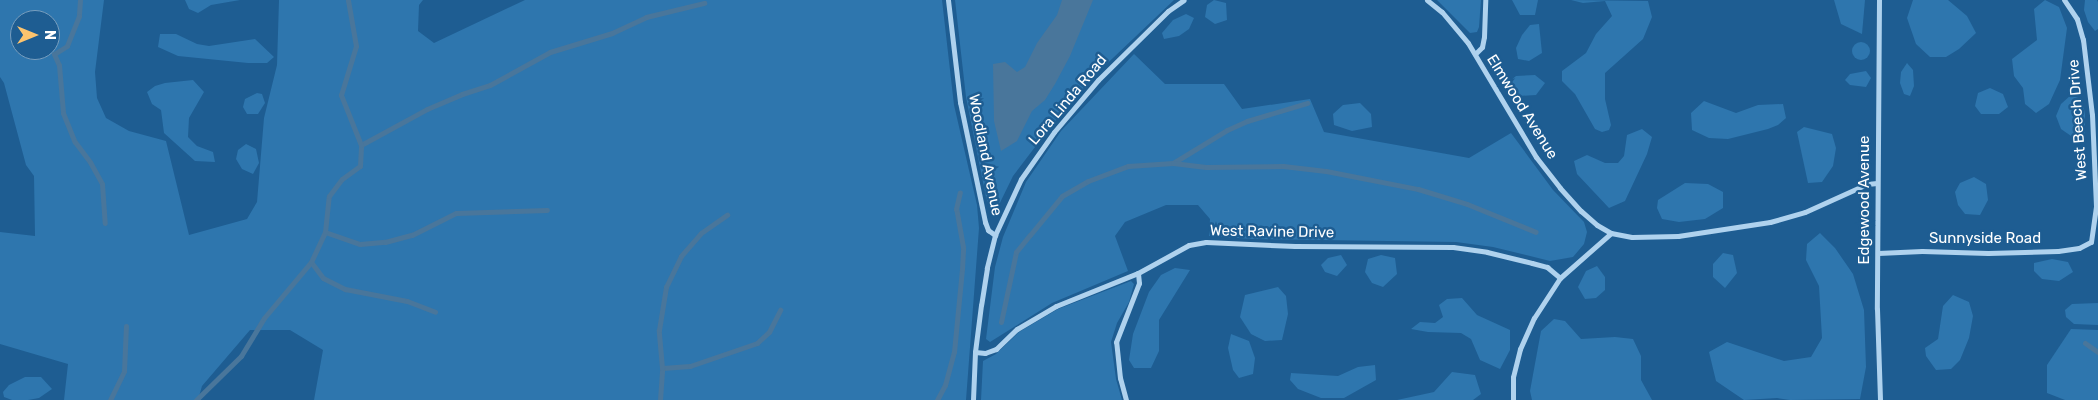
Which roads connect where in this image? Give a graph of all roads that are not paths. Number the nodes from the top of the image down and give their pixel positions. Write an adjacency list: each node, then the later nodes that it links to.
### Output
1 (948, 0): 10 (street, Woodland Avenue)
2 (1184, 0): 10 (street, Lora Linda Road)
3 (1427, 0): 7 (street)
4 (1485, 0): 7 (street, Elmwood Avenue)
5 (1878, 0): 8 (street, Edgewood Avenue)
6 (2064, 0): 11 (street, West Beech Drive)
7 (1475, 54): 9 (street, Elmwood Avenue)
8 (1877, 183): 9 (street); 12 (street, Edgewood Avenue)
9 (1611, 233): 14 (street)
10 (995, 235): 15 (street, Woodland Avenue)
11 (2091, 242): 12 (street, Sunnyside Road)
12 (1878, 253): 19 (street, Edgewood Avenue)
13 (1138, 273): 14 (street, West Ravine Drive); 15 (street, West Ravine Drive); 17 (street)
14 (1560, 278): 18 (street)
15 (975, 352): 16 (street, Woodland Avenue)
16 (973, 400)
17 (1126, 400)
18 (1513, 400)
19 (1880, 400)

